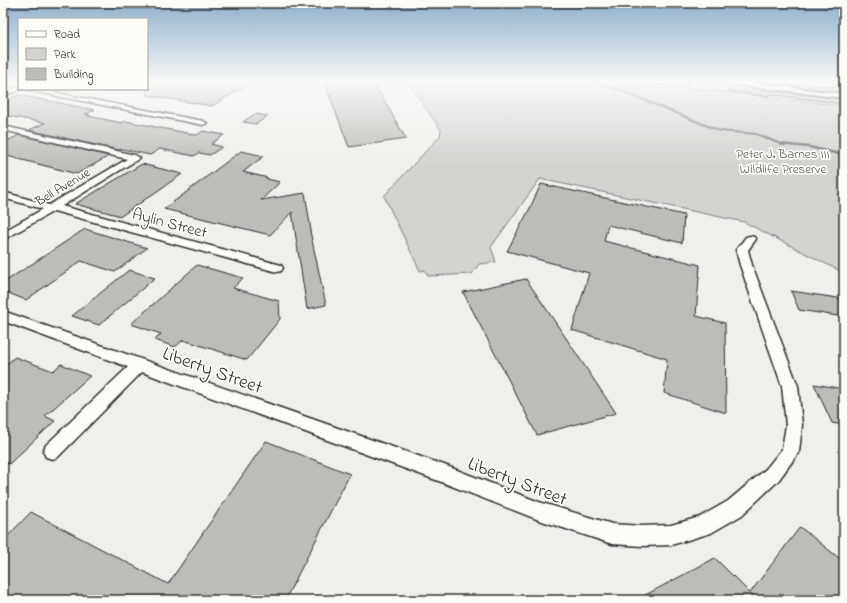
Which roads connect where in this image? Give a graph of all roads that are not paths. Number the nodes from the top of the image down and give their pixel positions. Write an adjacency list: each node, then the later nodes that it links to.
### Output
1 (130, 109): 2 (street)
2 (203, 123)
3 (3, 128): 5 (street, Bell Avenue)
4 (3, 195): 5 (street, Aylin Street)
5 (48, 206): 6 (street, Bell Avenue); 8 (street, Aylin Street)
6 (3, 238)
7 (750, 239): 10 (street, Liberty Street)
8 (278, 268)
9 (3, 316): 10 (street, Liberty Street)
10 (139, 364): 11 (street)
11 (52, 451)

